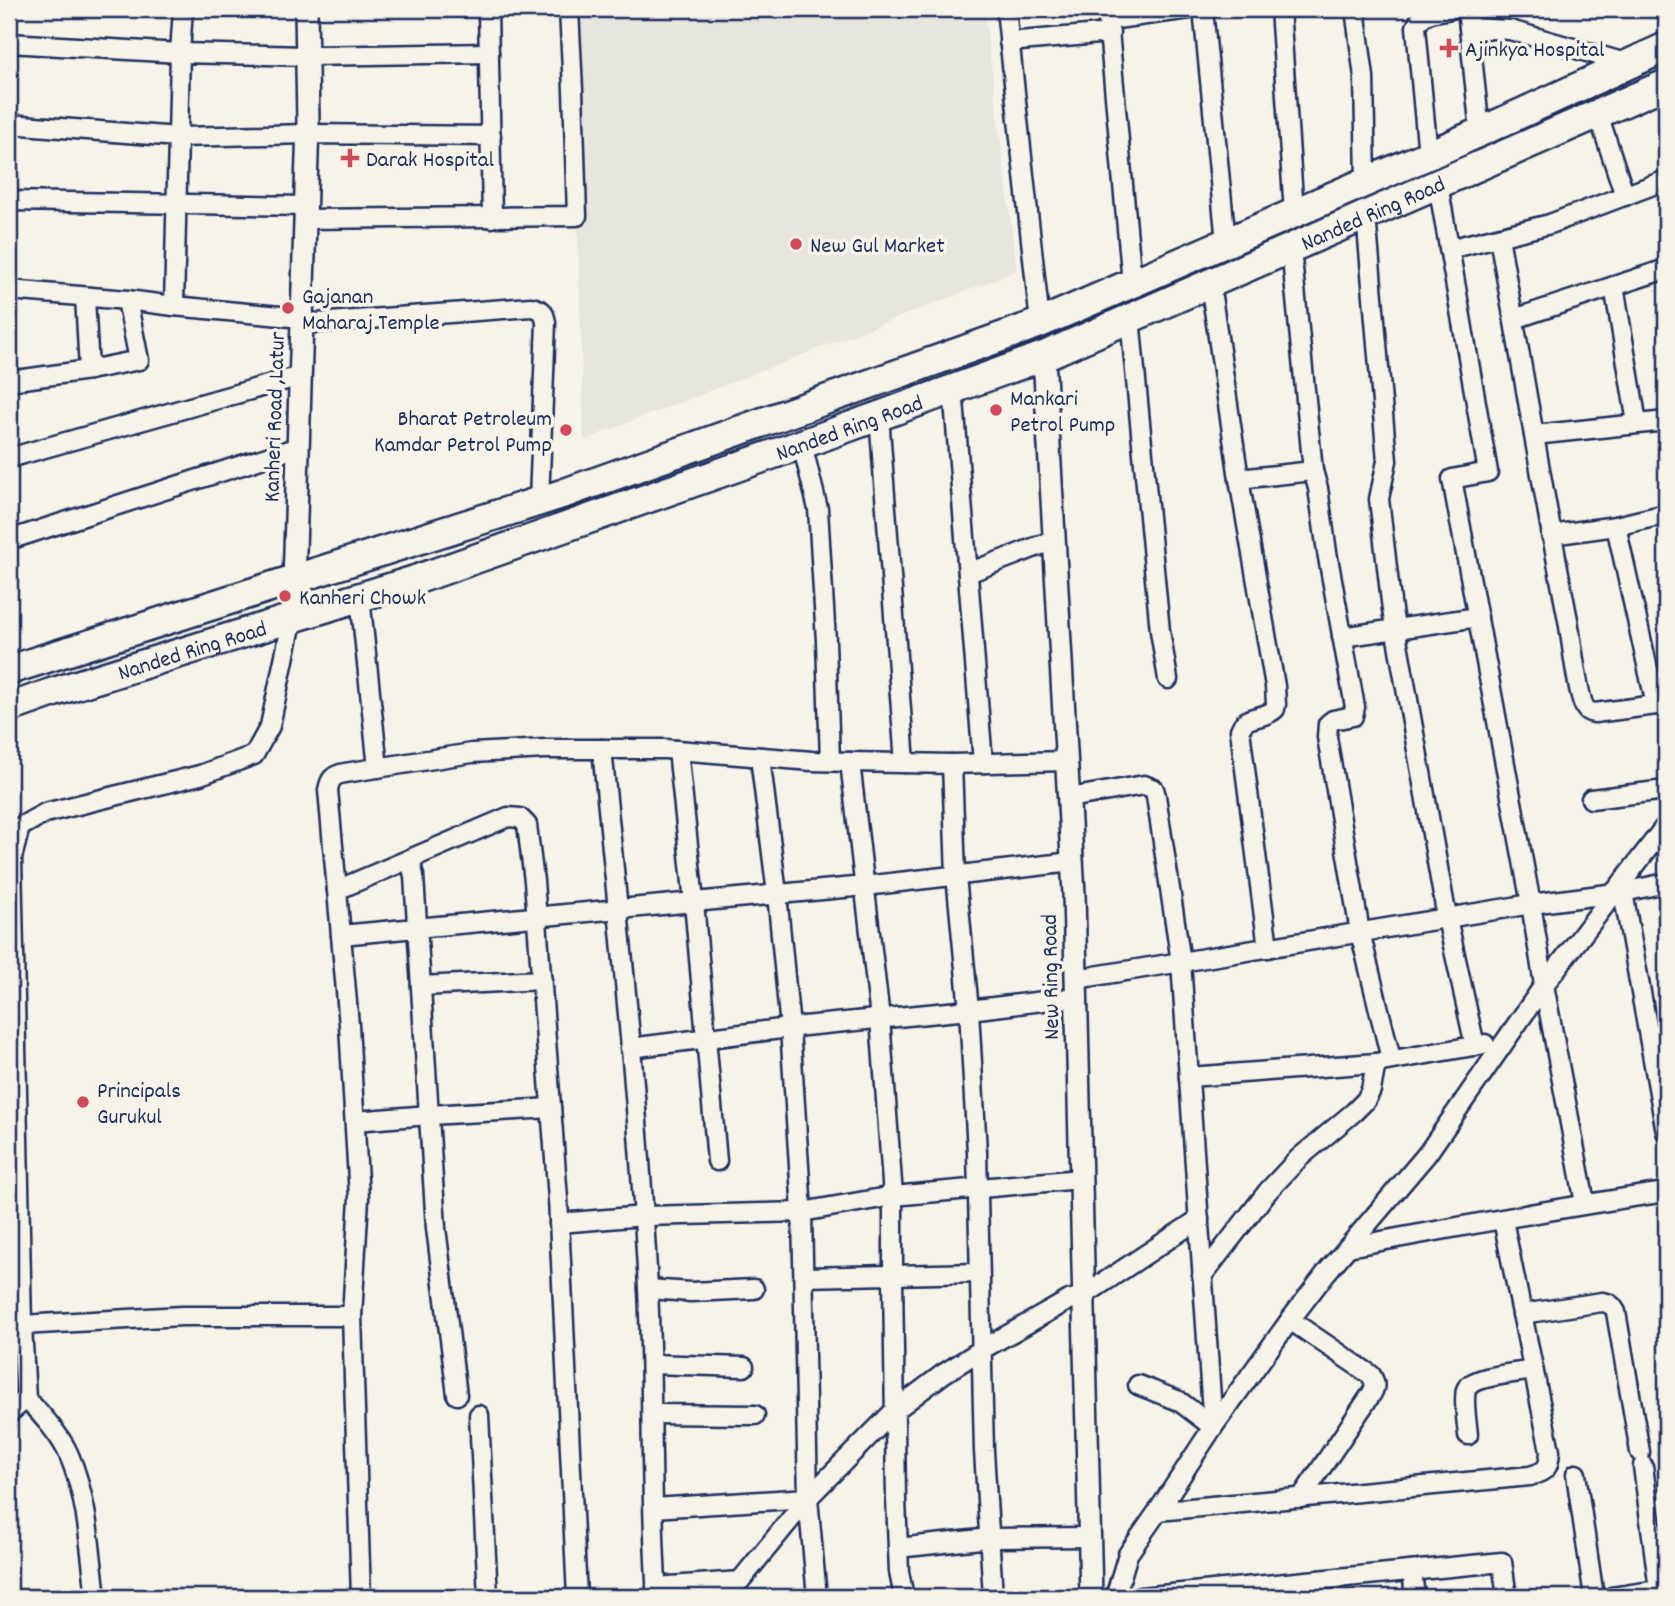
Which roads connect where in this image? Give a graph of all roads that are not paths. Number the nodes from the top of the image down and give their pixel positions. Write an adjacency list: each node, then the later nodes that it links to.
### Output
1 (183, 9): 18 (street)
2 (306, 9): 20 (street, Kanheri Road ,Latur)
3 (488, 9): 19 (street)
4 (569, 9): 39 (street)
5 (1006, 9): 15 (street)
6 (1190, 9): 12 (street)
7 (1203, 9): 41 (street)
8 (1280, 9): 37 (street)
9 (1355, 9): 31 (street)
10 (1451, 9): 29 (street)
11 (1467, 9): 14 (street)
12 (1169, 10): 13 (street)
13 (1109, 21): 15 (street); 45 (street)
14 (1469, 28): 21 (street); 25 (street)
15 (1009, 42): 55 (street)
16 (9, 43): 18 (street)
17 (1666, 47): 21 (highway)
18 (180, 53): 20 (street); 28 (street)
19 (489, 53): 20 (street); 27 (street)
20 (307, 56): 26 (street, Kanheri Road ,Latur)
21 (1629, 64): 25 (highway)
22 (1666, 84): 23 (highway, Nanded Ring Road)
23 (1598, 114): 32 (highway, Nanded Ring Road); 33 (street)
24 (9, 124): 28 (street)
25 (1480, 132): 29 (highway)
26 (308, 134): 27 (street); 28 (street); 36 (street, Kanheri Road ,Latur)
27 (491, 136): 39 (street)
28 (178, 137): 35 (street)
29 (1428, 155): 31 (highway)
30 (1666, 180): 33 (street)
31 (1366, 182): 37 (highway)
32 (1438, 184): 38 (highway, Nanded Ring Road); 43 (street)
33 (1625, 196): 40 (street)
34 (9, 201): 35 (street)
35 (176, 204): 36 (street); 51 (street)
36 (305, 212): 39 (street); 54 (street, Kanheri Road ,Latur)
37 (1294, 213): 41 (highway)
38 (1366, 215): 42 (highway, Nanded Ring Road); 81 (street)
39 (492, 218)
40 (1499, 237): 43 (street); 53 (street)
41 (1226, 242): 45 (highway)
42 (1291, 248): 46 (highway, Nanded Ring Road); 68 (street)
43 (1449, 248): 80 (street)
44 (1666, 269): 47 (street)
45 (1132, 283): 55 (highway)
46 (1210, 283): 52 (highway, Nanded Ring Road); 69 (street)
47 (1614, 286): 53 (street); 63 (street)
48 (9, 290): 49 (street)
49 (85, 297): 50 (street); 57 (street)
50 (127, 300): 51 (street); 57 (street)
51 (173, 306): 54 (street)
52 (1130, 318): 56 (highway, Nanded Ring Road); 84 (street)
53 (1514, 319): 64 (street)
54 (302, 321): 58 (street, Kanheri Road ,Latur); 70 (street)
55 (1040, 323): 70 (highway)
56 (1044, 356): 60 (highway, Nanded Ring Road); 75 (street, New Ring Road)
57 (89, 370): 59 (street)
58 (300, 376): 66 (street, Kanheri Road ,Latur); 67 (street)
59 (9, 381)
60 (953, 388): 61 (highway, Nanded Ring Road); 76 (street)
61 (878, 415): 65 (highway, Nanded Ring Road); 93 (street)
62 (1666, 421): 63 (street)
63 (1637, 423): 64 (street)
64 (1534, 435): 73 (street)
65 (802, 444): 78 (highway, Nanded Ring Road); 90 (street)
66 (298, 447): 74 (street); 77 (street, Kanheri Road ,Latur)
67 (9, 458)
68 (1313, 471): 69 (street); 82 (street)
69 (1238, 479): 117 (street)
70 (539, 501): 77 (highway)
71 (1666, 514): 72 (street)
72 (1616, 526): 73 (street); 85 (street)
73 (1551, 535): 85 (street)
74 (9, 540)
75 (1054, 540): 76 (street); 91 (street, New Ring Road)
76 (968, 573): 94 (street)
77 (294, 579): 79 (street, Kanheri Road ,Latur); 83 (highway)
78 (360, 597): 79 (highway, Nanded Ring Road); 96 (street)
79 (293, 617): 86 (highway, Nanded Ring Road); 158 (street)
80 (1478, 617): 81 (street); 110 (street)
81 (1395, 628): 82 (street); 113 (street)
82 (1342, 637): 115 (street)
83 (9, 670)
84 (1168, 679)
85 (1661, 704)
86 (9, 708)
87 (602, 749): 88 (street); 96 (street); 111 (street)
88 (678, 750): 89 (street); 109 (street)
89 (760, 757): 90 (street); 108 (street)
90 (830, 761): 92 (street)
91 (1066, 761): 94 (street); 98 (street, New Ring Road)
92 (850, 762): 93 (street); 105 (street)
93 (905, 763): 95 (street)
94 (983, 763): 95 (street)
95 (952, 764): 103 (street)
96 (378, 768): 106 (street)
97 (1666, 790): 99 (street)
98 (1069, 798): 102 (street, New Ring Road); 118 (street)
99 (1591, 799)
100 (1666, 825): 107 (street)
101 (410, 859): 106 (street); 112 (street); 114 (street)
102 (1072, 862): 103 (street); 122 (street, New Ring Road)
103 (956, 876): 105 (street); 123 (street)
104 (1666, 883): 107 (street)
105 (865, 886): 108 (street); 124 (street)
106 (337, 890): 116 (street)
107 (1618, 893): 110 (street); 120 (street); 135 (street)
108 (777, 894): 109 (street); 125 (street)
109 (694, 902): 111 (street); 126 (street)
110 (1531, 904): 113 (street); 120 (street)
111 (618, 908): 112 (street); 129 (street)
112 (537, 916): 114 (street); 119 (street)
113 (1447, 918): 115 (street); 128 (street)
114 (417, 928): 116 (street); 121 (street)
115 (1360, 932): 117 (street); 130 (street)
116 (341, 935): 134 (street)
117 (1268, 948): 118 (street)
118 (1181, 962): 122 (street); 131 (street)
119 (542, 980): 121 (street); 132 (street)
120 (1544, 985): 127 (street); 141 (street)
121 (421, 986): 133 (street)
122 (1076, 988): 123 (street); 137 (street, New Ring Road)
123 (970, 1010): 124 (street); 138 (street)
124 (880, 1018): 125 (street); 140 (street)
125 (790, 1028): 126 (street); 142 (street)
126 (705, 1038): 129 (street); 136 (street)
127 (1504, 1040): 128 (street); 147 (street)
128 (1475, 1046): 130 (street)
129 (630, 1048): 143 (street)
130 (1384, 1061): 131 (street); 150 (street)
131 (1189, 1077): 144 (street)
132 (551, 1108): 133 (street); 146 (street)
133 (429, 1115): 134 (street); 164 (street)
134 (355, 1121): 156 (street)
135 (1666, 1132)
136 (717, 1161)
137 (1080, 1179): 138 (street); 154 (street, New Ring Road)
138 (978, 1188): 140 (street); 148 (street)
139 (1666, 1192): 141 (street)
140 (894, 1196): 142 (street); 149 (street)
141 (1585, 1203): 145 (street)
142 (802, 1212): 143 (street); 151 (street)
143 (644, 1216): 146 (street); 152 (street)
144 (1199, 1219): 150 (street); 154 (street)
145 (1503, 1220): 147 (street); 155 (street)
146 (559, 1223): 189 (street)
147 (1348, 1247): 157 (street)
148 (979, 1273): 149 (street); 159 (street)
149 (893, 1275): 151 (street); 166 (street)
150 (1202, 1276): 171 (street)
151 (804, 1277): 174 (street)
152 (648, 1289): 153 (street); 160 (street)
153 (754, 1289)
154 (1083, 1296): 159 (street); 178 (street, New Ring Road)
155 (1522, 1314): 162 (street); 184 (street)
156 (352, 1316): 158 (street); 187 (street)
157 (1290, 1320): 171 (street); 175 (street)
158 (18, 1337): 165 (street)
159 (981, 1350): 166 (street); 179 (street)
160 (651, 1364): 161 (street); 168 (street)
161 (744, 1367)
162 (1533, 1370): 172 (street); 175 (street)
163 (1138, 1385): 171 (street)
164 (457, 1395)
165 (26, 1399): 167 (street); 186 (street)
166 (894, 1411): 174 (street); 180 (street)
167 (9, 1413)
168 (652, 1414): 170 (street); 176 (street)
169 (479, 1415): 188 (street)
170 (755, 1415)
171 (1213, 1427): 177 (street)
172 (1468, 1435)
173 (1576, 1474): 198 (street)
174 (808, 1498): 176 (street); 183 (street); 190 (street)
175 (1301, 1498): 177 (street)
176 (654, 1508): 183 (street)
177 (1158, 1511): 194 (street)
178 (1089, 1537): 179 (street); 193 (street, New Ring Road)
179 (990, 1538): 180 (street); 192 (street)
180 (898, 1548): 191 (street)
181 (1412, 1571): 182 (street); 196 (street); 197 (street)
182 (1318, 1589): 185 (street)
183 (657, 1592)
184 (1662, 1592): 199 (street)
185 (1226, 1593): 195 (street)
186 (96, 1597)
187 (361, 1597)
188 (488, 1597)
189 (577, 1597)
190 (817, 1597)
191 (904, 1597)
192 (993, 1597)
193 (1091, 1597)
194 (1115, 1597)
195 (1140, 1597)
196 (1415, 1597)
197 (1507, 1597)
198 (1594, 1597)
199 (1612, 1597)

